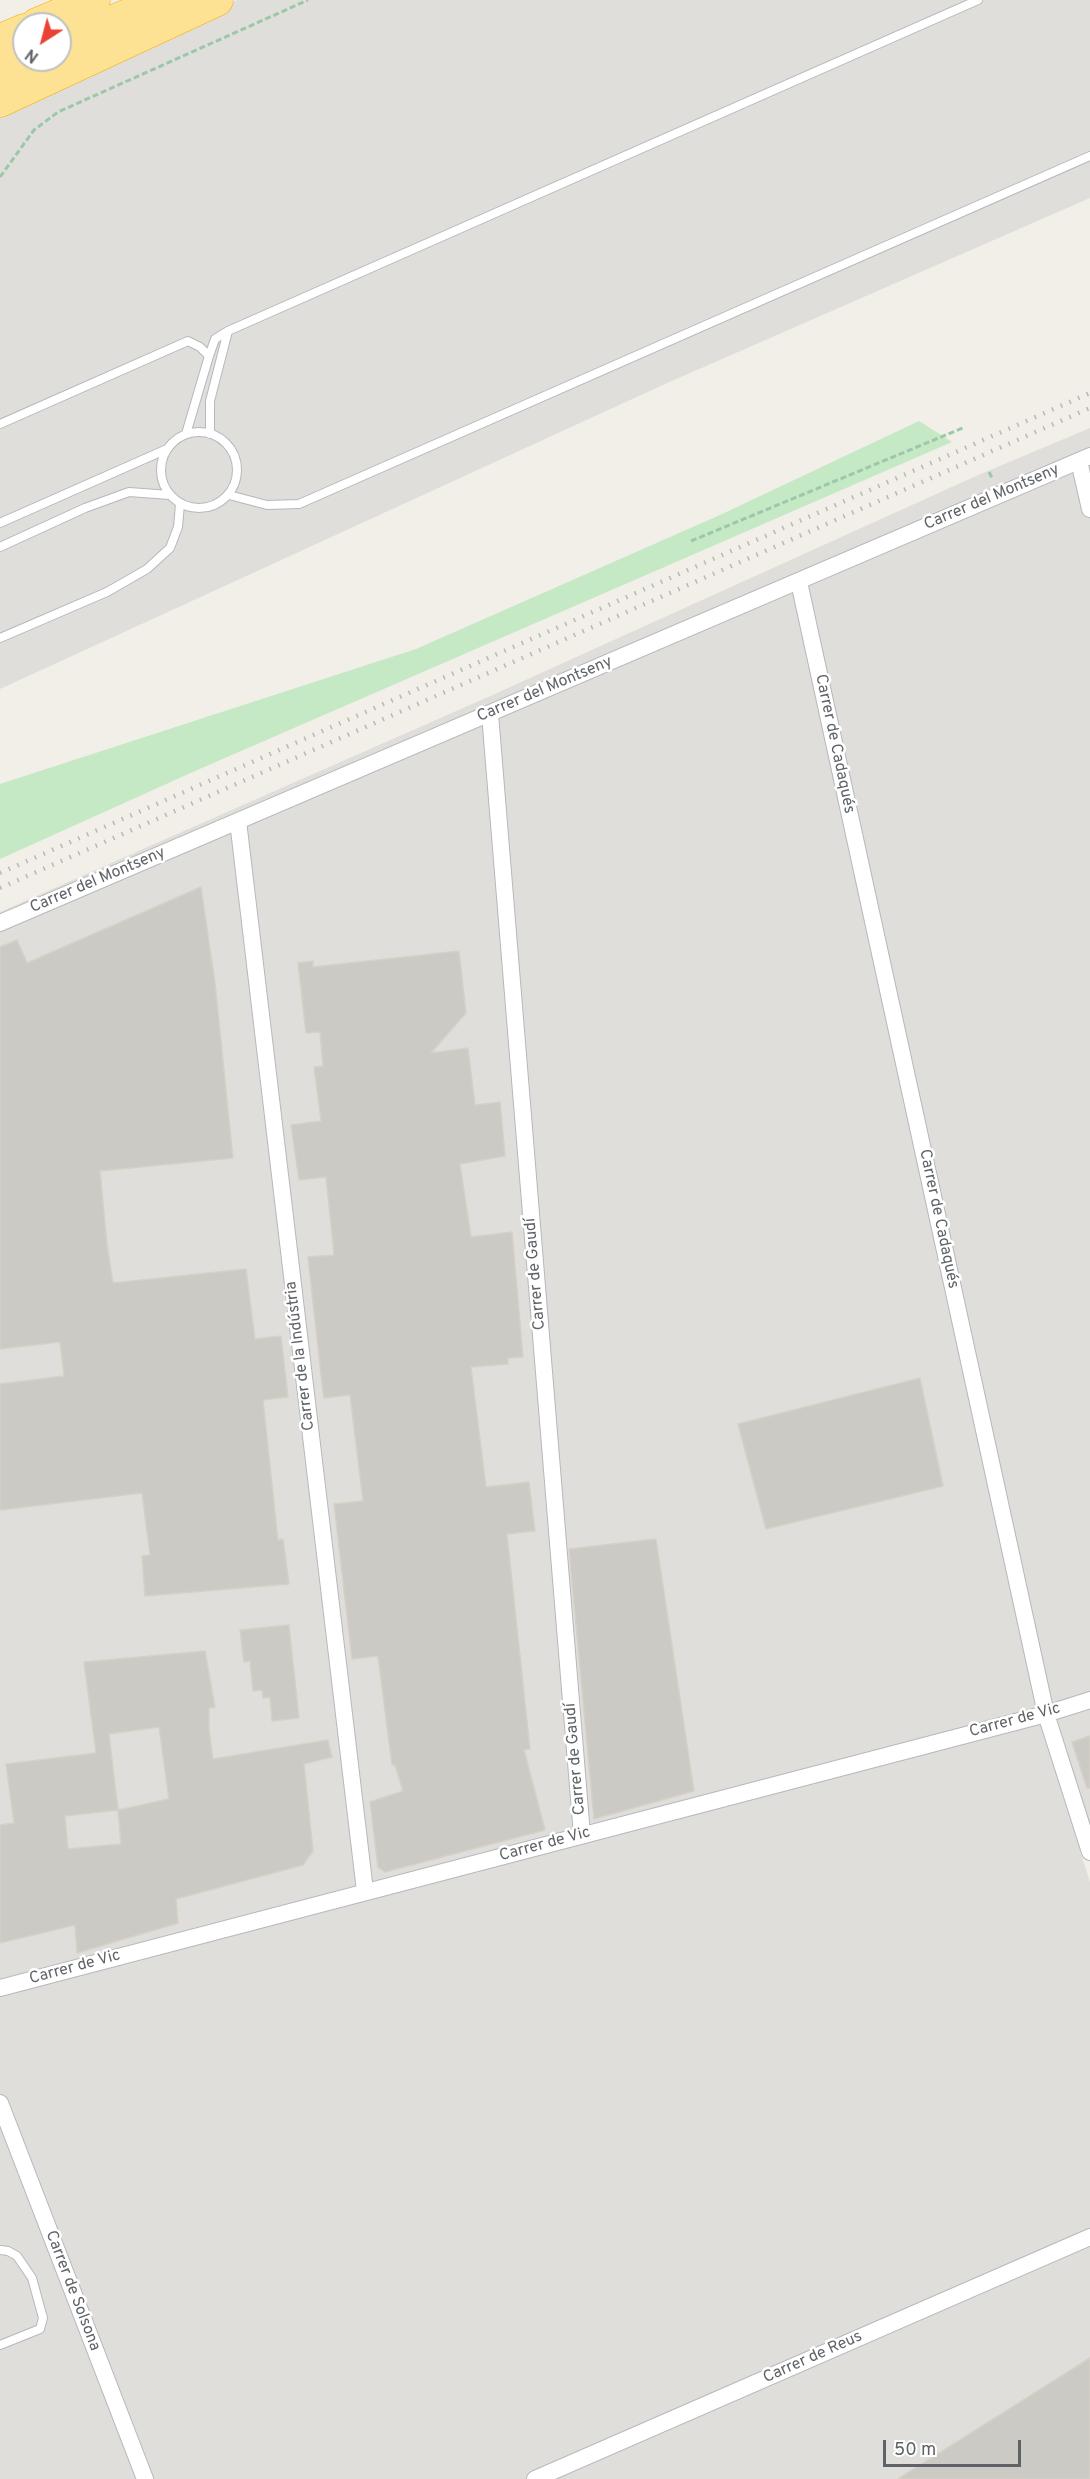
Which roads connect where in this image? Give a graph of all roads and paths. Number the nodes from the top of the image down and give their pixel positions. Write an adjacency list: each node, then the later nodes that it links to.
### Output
1 (94, 0): 6 (highway)
2 (164, 0): 7 (highway)
3 (217, 0): 8 (highway)
4 (308, 0): 10 (path)
5 (978, 0): 11 (lane)
6 (66, 12)
7 (72, 38)
8 (0, 101)
9 (1090, 156): 20 (lane)
10 (0, 177)
11 (228, 331): 12 (lane); 16 (lane)
12 (209, 356): 13 (lane); 15 (lane)
13 (0, 424)
14 (965, 427): 24 (path)
15 (186, 434): 16 (lane); 17 (lane)
16 (210, 434): 20 (lane)
17 (167, 449): 19 (lane); 23 (lane)
18 (1085, 458): 22 (street); 26 (street, Carrer del Montseny)
19 (170, 495): 21 (lane); 25 (lane)
20 (229, 495): 21 (lane)
21 (180, 504): 27 (lane)
22 (1090, 509)
23 (0, 523)
24 (691, 541)
25 (0, 547)
26 (799, 582): 28 (street, Carrer del Montseny); 32 (street, Carrer de Cadaqués)
27 (0, 638)
28 (490, 714): 29 (street, Carrer del Montseny); 33 (street, Carrer de Gaudí)
29 (238, 821): 30 (street, Carrer del Montseny); 35 (street, Carrer de la Indústria)
30 (0, 923)
31 (1090, 1700): 32 (street, Carrer de Vic)
32 (1046, 1714): 33 (street, Carrer de Vic); 34 (street, Carrer de Cadaqués)
33 (582, 1835): 35 (street, Carrer de Vic)
34 (1090, 1852)
35 (365, 1892): 36 (street, Carrer de Vic)
36 (0, 1988)
37 (0, 2103): 41 (street, Carrer de Solsona)
38 (1090, 2237): 42 (street, Carrer de Reus)
39 (0, 2250): 40 (lane)
40 (0, 2345)
41 (145, 2479)
42 (535, 2479)

